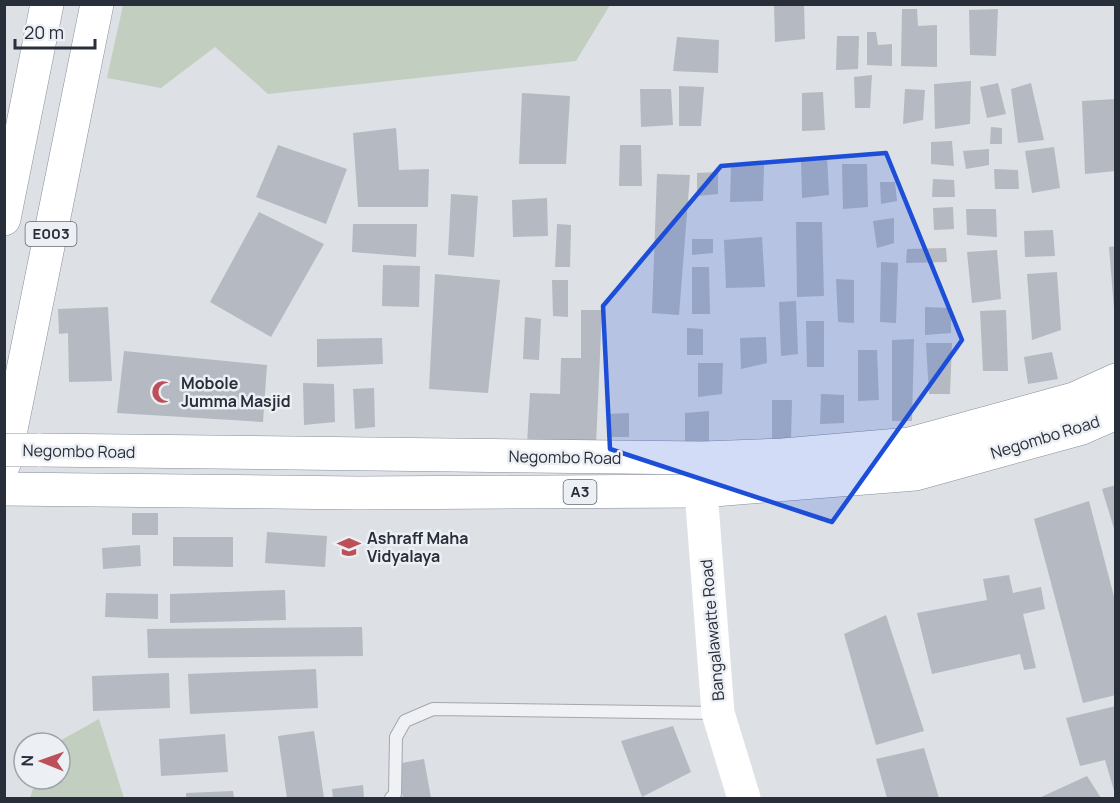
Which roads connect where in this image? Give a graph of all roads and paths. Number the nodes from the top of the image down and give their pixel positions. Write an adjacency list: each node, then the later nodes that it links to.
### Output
1 (47, 4): 3 (main road, E003)
2 (97, 4): 8 (main road, E003)
3 (4, 219)
4 (1116, 381): 7 (main road, Negombo Road / A3)
5 (1116, 414): 10 (main road, Negombo Road / A3)
6 (4, 450): 7 (main road, Negombo Road / A3, bridge)
7 (703, 458): 10 (main road, Bangalawatte Road)
8 (4, 464)
9 (19, 489): 10 (main road, Negombo Road / A3)
10 (701, 491): 11 (main road, Bangalawatte Road)
11 (718, 713): 12 (lane); 13 (main road, Bangalawatte Road)
12 (391, 798)
13 (744, 798)

